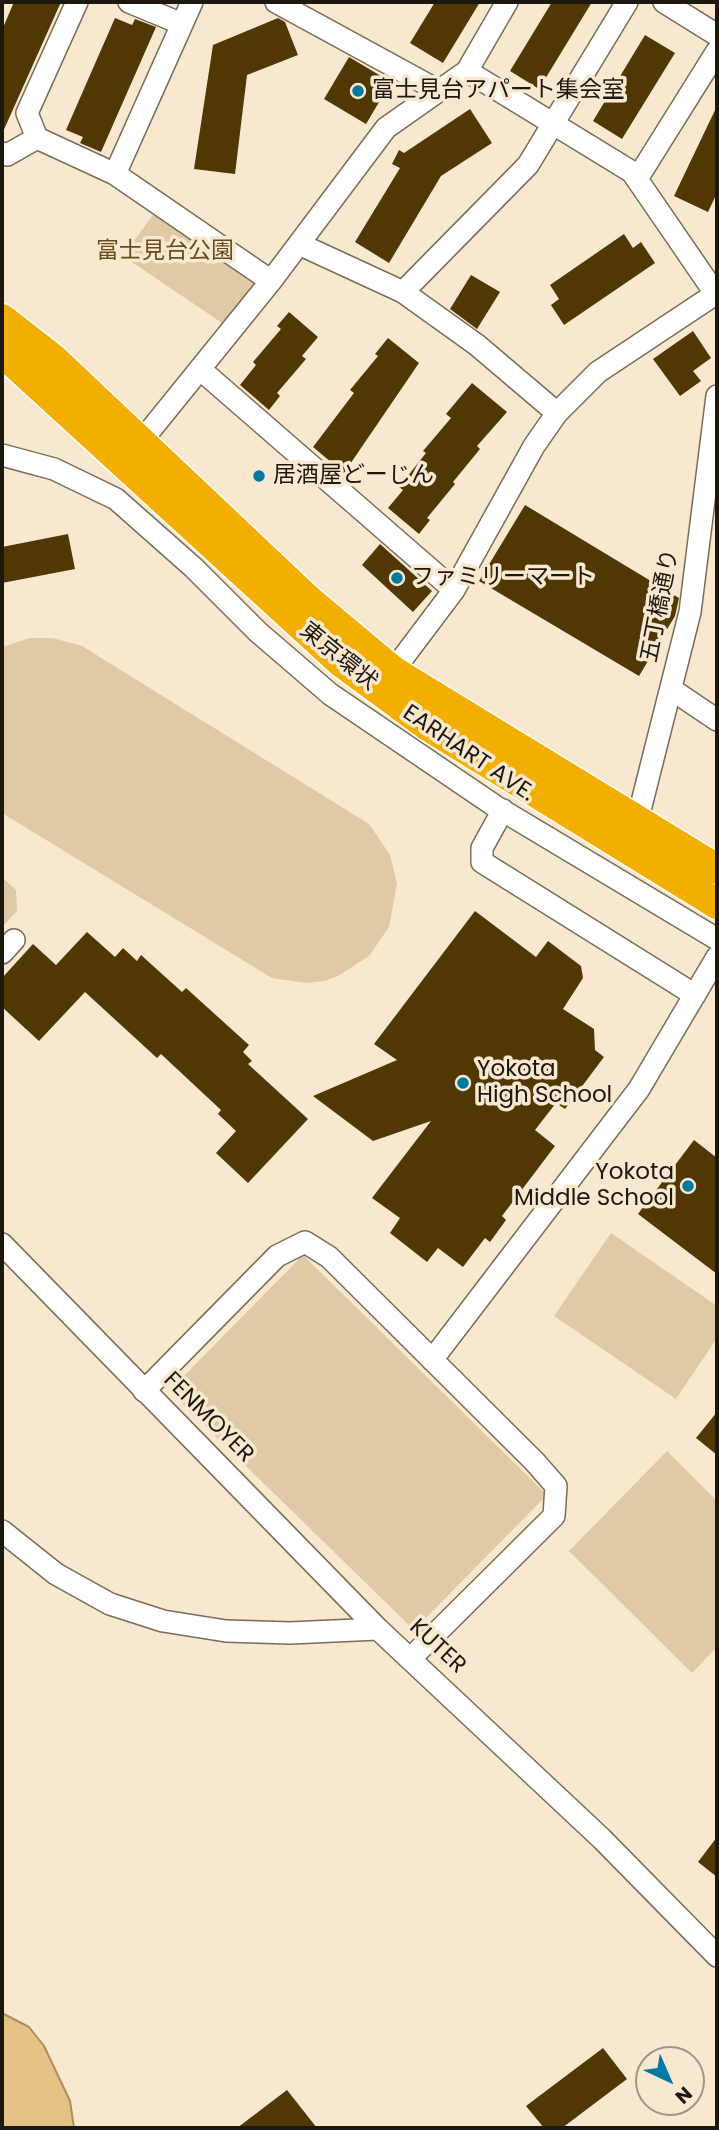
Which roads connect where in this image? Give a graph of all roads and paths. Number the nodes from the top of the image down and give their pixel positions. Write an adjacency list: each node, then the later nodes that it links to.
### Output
1 (77, 2): 14 (street)
2 (129, 2): 8 (street)
3 (192, 2): 8 (street)
4 (276, 2): 12 (street)
5 (507, 2): 11 (street)
6 (627, 2): 13 (street)
7 (664, 2): 9 (street)
8 (182, 24): 16 (street)
9 (717, 35)
10 (717, 51): 17 (street)
11 (467, 71): 12 (street); 13 (street)
12 (439, 91): 18 (street)
13 (553, 124): 17 (street); 20 (street)
14 (37, 138): 15 (street); 16 (street)
15 (2, 153)
16 (115, 174): 19 (street)
17 (637, 179): 21 (street)
18 (299, 244): 19 (street); 20 (street)
19 (271, 281): 24 (street)
20 (403, 292): 26 (street)
21 (716, 293): 26 (street)
22 (2, 319): 28 (highway, 東京環状)
23 (2, 352): 35 (highway, 東京環状)
24 (201, 370): 28 (street); 30 (street)
25 (717, 396): 27 (street, 五丁橋通り)
26 (558, 413): 30 (street)
27 (715, 433): 32 (street, 五丁橋通り)
28 (140, 443): 31 (highway, 東京環状)
29 (2, 455): 34 (street, EARHART AVE.)
30 (454, 590): 31 (street)
31 (393, 670): 35 (highway, 東京環状)
32 (671, 689): 33 (street); 35 (street, 五丁橋通り)
33 (717, 720)
34 (503, 810): 38 (street, EARHART AVE.); 40 (street)
35 (629, 834): 36 (highway, 東京環状); 37 (highway, 東京環状)
36 (717, 869)
37 (717, 904)
38 (717, 939)
39 (717, 957): 40 (street)
40 (695, 995): 42 (street)
41 (2, 1244): 43 (street, FENMOYER)
42 (432, 1360): 43 (street); 46 (street)
43 (144, 1391): 45 (street, FENMOYER)
44 (2, 1531): 45 (street, KUTER)
45 (378, 1629): 46 (street, KUTER)
46 (411, 1658): 47 (street, KUTER)
47 (717, 1956)

